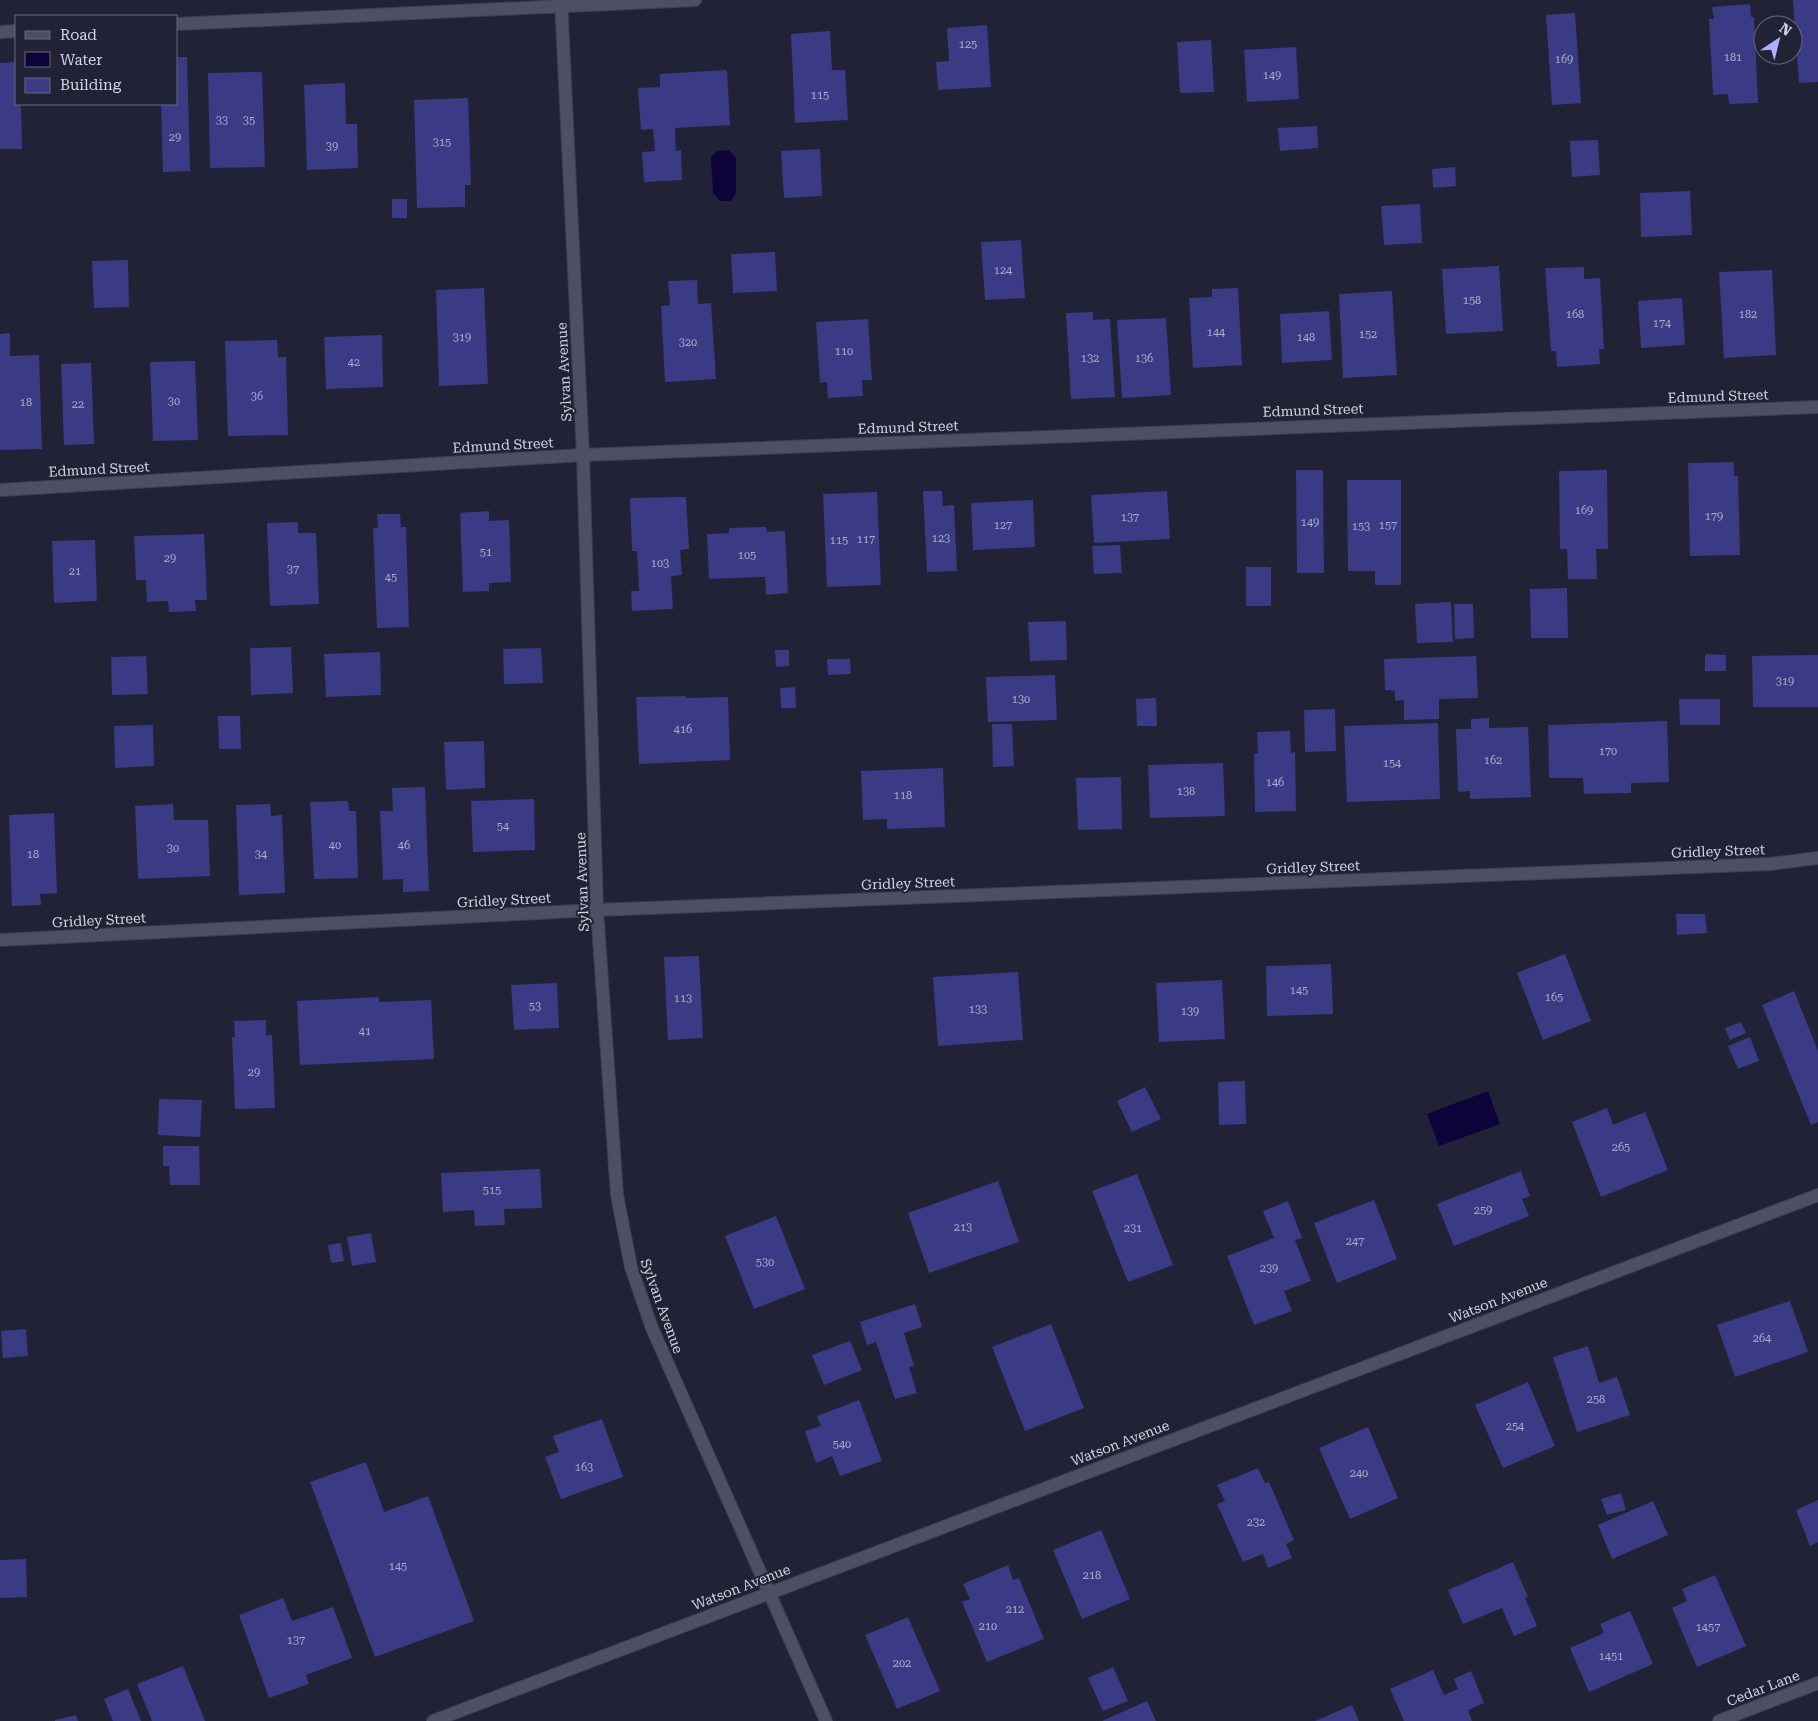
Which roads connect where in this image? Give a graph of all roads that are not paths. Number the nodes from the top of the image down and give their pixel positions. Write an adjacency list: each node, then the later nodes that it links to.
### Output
1 (695, 0): 2 (street)
2 (560, 4): 3 (street); 7 (street, Sylvan Avenue)
3 (178, 24)
4 (15, 31): 5 (street)
5 (0, 32)
6 (1818, 407): 7 (street, Edmund Street)
7 (583, 455): 8 (street, Edmund Street); 10 (street, Sylvan Avenue)
8 (0, 490)
9 (1818, 858): 10 (street, Gridley Street)
10 (597, 910): 11 (street, Gridley Street); 13 (street, Sylvan Avenue)
11 (0, 940)
12 (1818, 1195): 13 (street, Watson Avenue)
13 (770, 1592): 15 (street, Watson Avenue); 16 (street, Sylvan Avenue)
14 (1818, 1683): 17 (street, Cedar Lane)
15 (432, 1721)
16 (826, 1721)
17 (1719, 1721)

